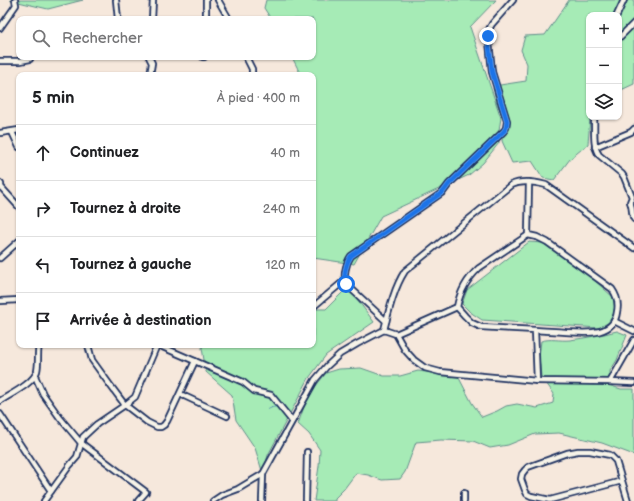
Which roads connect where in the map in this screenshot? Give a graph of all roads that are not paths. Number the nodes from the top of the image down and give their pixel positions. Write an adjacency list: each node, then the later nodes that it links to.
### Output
1 (15, 0): 14 (street)
2 (116, 0): 9 (street)
3 (152, 0): 10 (street)
4 (206, 0): 11 (street)
5 (218, 0): 12 (street)
6 (513, 0): 37 (street)
7 (624, 0): 8 (street)
8 (618, 12)
9 (118, 16)
10 (152, 16)
11 (206, 16)
12 (227, 16)
13 (634, 23): 15 (street)
14 (0, 28)
15 (622, 35)
16 (25, 60): 19 (street)
17 (150, 60): 20 (street)
18 (248, 60): 21 (street)
19 (0, 61)
20 (150, 72)
21 (252, 72)
22 (594, 120): 28 (street)
23 (634, 129): 28 (street)
24 (16, 131): 25 (street)
25 (12, 132): 26 (street); 27 (street)
26 (0, 133)
27 (16, 141)
28 (595, 147): 32 (street)
29 (529, 182): 33 (street); 35 (street); 42 (street)
30 (0, 183): 31 (street)
31 (16, 204)
32 (634, 219)
33 (528, 235): 41 (street); 43 (street)
34 (16, 244): 36 (street)
35 (634, 248)
36 (0, 258)
37 (345, 280): 40 (street); 42 (street)
38 (16, 300): 39 (street)
39 (0, 301)
40 (316, 304)
41 (457, 307): 45 (street); 47 (street)
42 (386, 321): 44 (street)
43 (614, 321): 45 (street); 46 (street)
44 (384, 330): 47 (street); 63 (street)
45 (535, 330): 55 (street)
46 (634, 331)
47 (396, 334): 55 (street)
48 (634, 340): 56 (street)
49 (38, 348): 54 (street)
50 (89, 348): 60 (street)
51 (156, 348): 60 (street)
52 (164, 348): 53 (street)
53 (195, 361): 58 (street); 63 (street)
54 (35, 376): 59 (street); 64 (street)
55 (537, 381): 56 (street)
56 (610, 382): 57 (street)
57 (634, 384)
58 (180, 394): 60 (street); 62 (street)
59 (0, 401)
60 (125, 405): 64 (street)
61 (0, 414): 68 (street)
62 (227, 416)
63 (292, 421): 66 (street)
64 (81, 443): 68 (street); 72 (street)
65 (307, 452): 75 (street)
66 (263, 474): 73 (street); 74 (street)
67 (622, 480): 70 (street); 70 (street); 77 (street)
68 (51, 491): 71 (street)
69 (464, 493): 76 (street)
70 (551, 500)
71 (44, 501)
72 (138, 501)
73 (213, 501)
74 (262, 501)
75 (306, 501)
76 (464, 501)
77 (628, 501)

